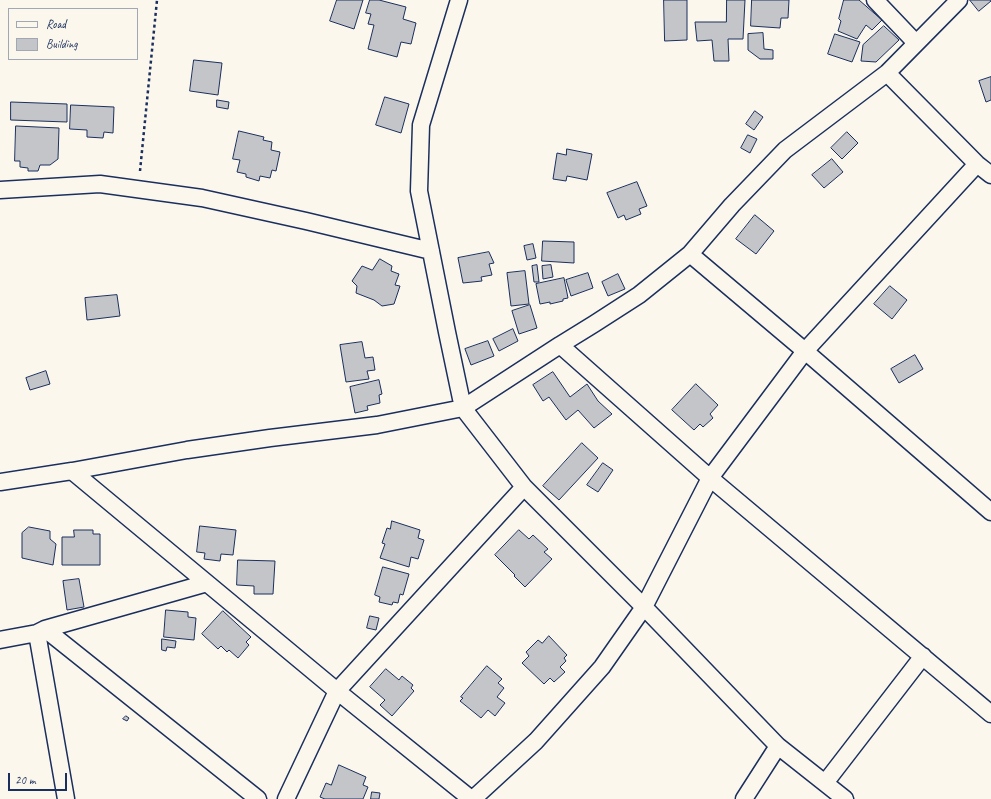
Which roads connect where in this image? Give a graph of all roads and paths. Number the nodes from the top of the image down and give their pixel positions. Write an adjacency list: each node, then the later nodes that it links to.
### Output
1 (157, 0): 10 (path)
2 (459, 0): 11 (street)
3 (875, 0): 5 (street)
4 (959, 0): 5 (street)
5 (916, 43): 6 (street)
6 (887, 74): 7 (street); 12 (street)
7 (977, 164): 8 (street); 14 (street)
8 (991, 175)
9 (0, 190): 10 (street)
10 (138, 190): 11 (street)
11 (431, 251): 15 (street)
12 (690, 254): 13 (street); 14 (street)
13 (560, 345): 15 (street); 17 (street)
14 (805, 351): 17 (street); 20 (street)
15 (463, 408): 16 (street); 19 (street)
16 (72, 471): 18 (street); 21 (street)
17 (710, 478): 22 (street); 25 (street)
18 (0, 482)
19 (524, 487): 22 (street); 26 (street)
20 (991, 512)
21 (207, 583): 23 (street); 26 (street)
22 (644, 607): 28 (street); 33 (street)
23 (41, 631): 24 (street); 30 (street); 31 (street)
24 (0, 640)
25 (923, 656): 27 (street); 29 (street)
26 (337, 691): 32 (street); 33 (street)
27 (991, 714)
28 (778, 746): 29 (street); 34 (street)
29 (824, 783): 35 (street)
30 (66, 799)
31 (258, 799)
32 (286, 799)
33 (472, 799)
34 (744, 799)
35 (845, 799)

